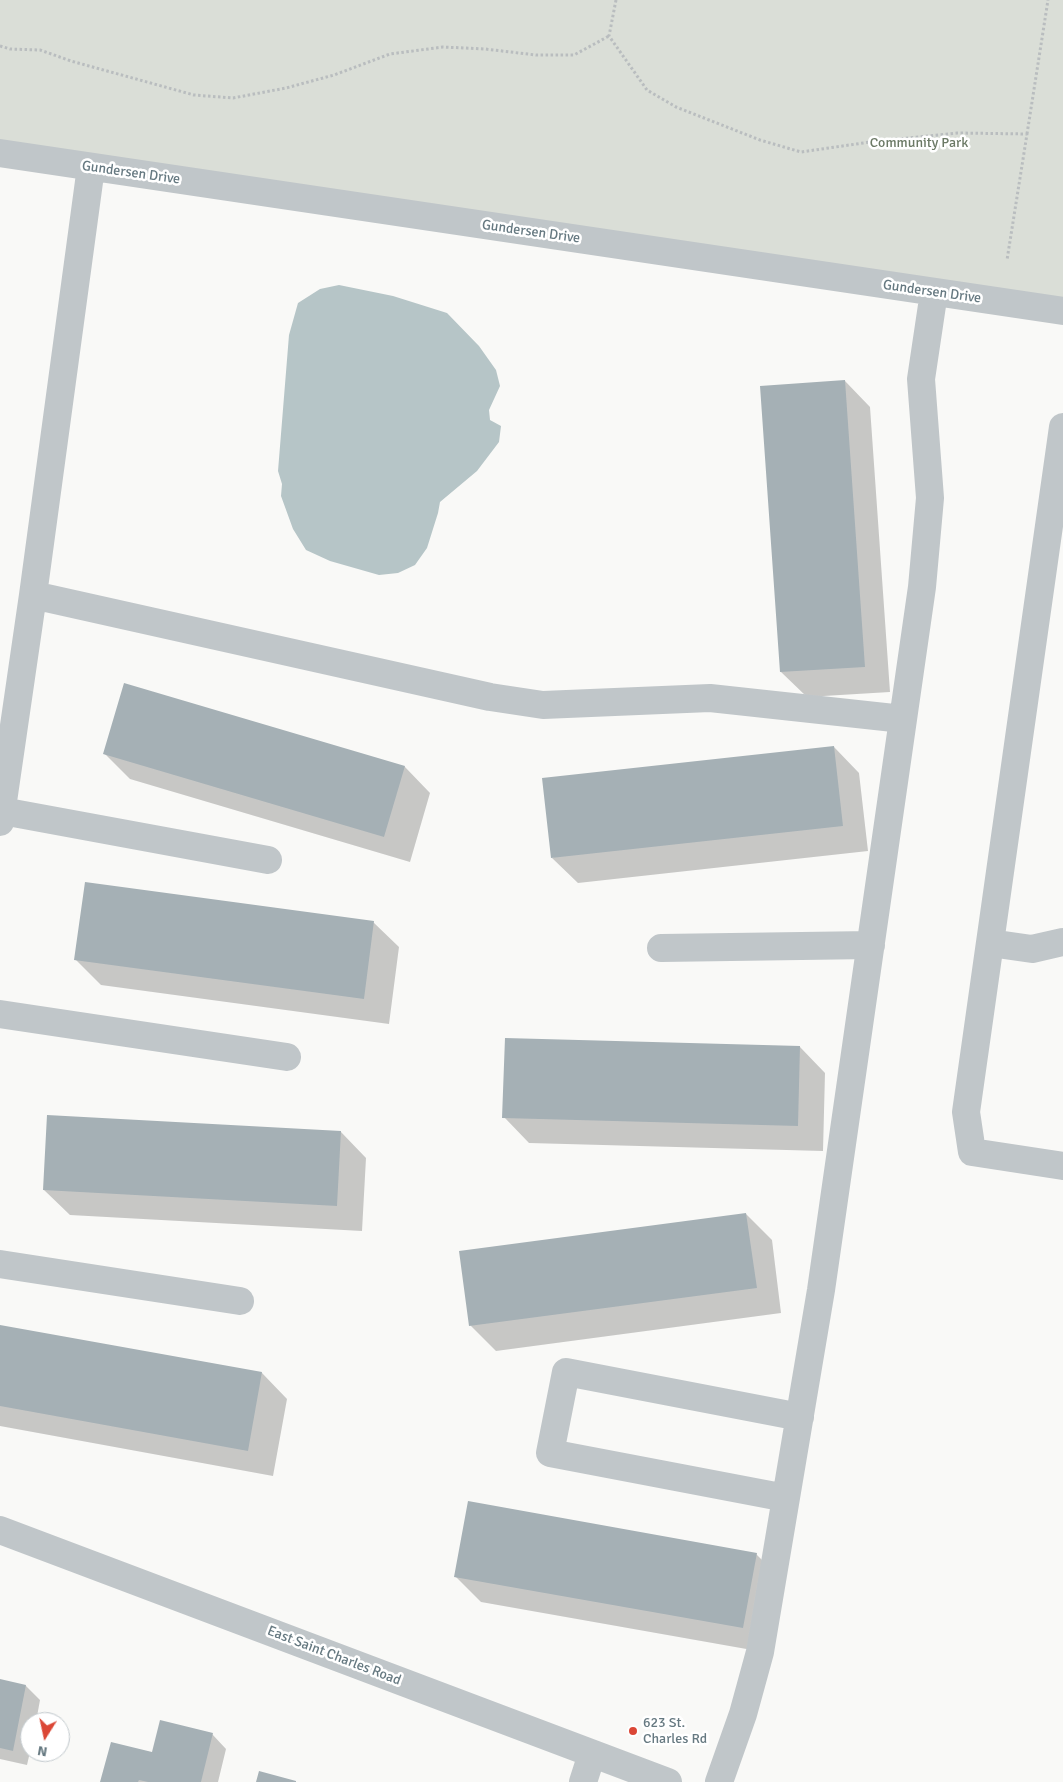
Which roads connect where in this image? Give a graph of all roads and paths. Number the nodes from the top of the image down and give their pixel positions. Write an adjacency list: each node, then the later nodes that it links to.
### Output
1 (616, 0): 3 (path)
2 (1048, 0): 5 (path)
3 (609, 36): 4 (path); 5 (path)
4 (0, 46)
5 (1027, 134): 8 (path)
6 (0, 153): 7 (street, Gundersen Drive)
7 (91, 167): 9 (street, Gundersen Drive); 13 (street)
8 (1007, 260)
9 (934, 292): 10 (street, Gundersen Drive); 14 (street)
10 (1063, 311)
11 (1063, 427): 12 (street)
12 (1052, 574): 18 (street)
13 (34, 595): 14 (street); 15 (street)
14 (903, 719): 19 (street)
15 (1, 816): 16 (street)
16 (268, 860)
17 (1063, 942): 18 (street)
18 (990, 943): 23 (street)
19 (871, 945): 20 (street); 26 (street)
20 (661, 948)
21 (0, 1014): 22 (street)
22 (287, 1057)
23 (1063, 1166)
24 (0, 1264): 25 (street)
25 (240, 1301)
26 (800, 1417): 27 (street); 27 (street)
27 (786, 1498): 32 (street)
28 (0, 1530): 29 (street, East Saint Charles Road)
29 (592, 1754): 30 (street); 31 (street, East Saint Charles Road)
30 (582, 1782)
31 (668, 1782)
32 (719, 1782)

